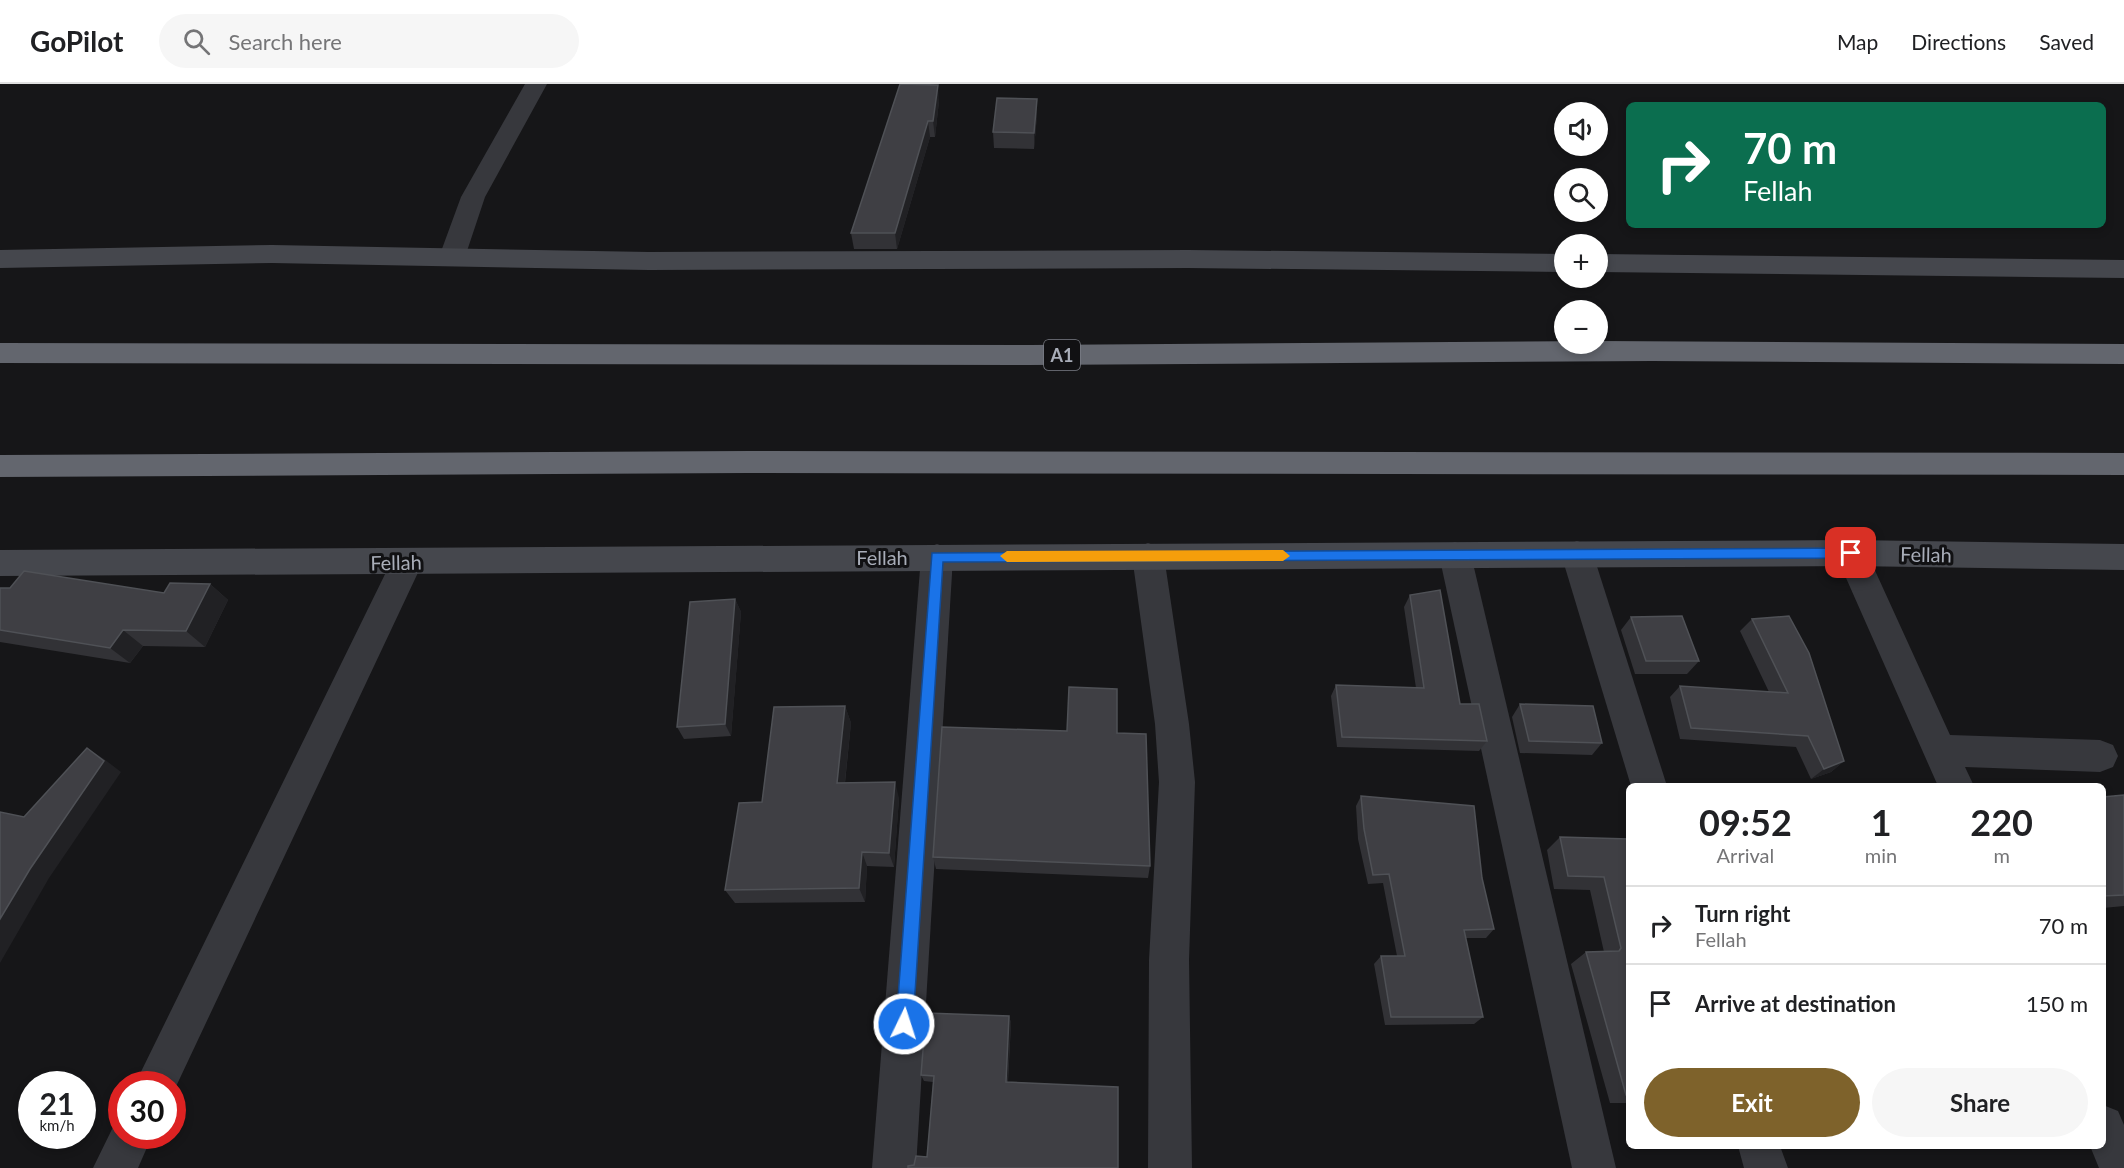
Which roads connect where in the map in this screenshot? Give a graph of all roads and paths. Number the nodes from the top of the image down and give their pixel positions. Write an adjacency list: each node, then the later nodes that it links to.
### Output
1 (536, 84): 2 (street)
2 (452, 257): 3 (street); 4 (street)
3 (0, 259)
4 (1554, 263)
5 (1608, 263): 6 (street)
6 (2124, 269)
7 (0, 353): 8 (highway, A1)
8 (2124, 354)
9 (2124, 464): 10 (highway)
10 (0, 466)
11 (1851, 553): 12 (street, Fellah); 16 (street, Fellah); 19 (street)
12 (1576, 554): 13 (street, Fellah); 21 (street)
13 (1455, 555): 14 (street, Fellah); 30 (street)
14 (1148, 556): 15 (street, Fellah); 29 (street)
15 (937, 557): 17 (street, Fellah); 28 (street)
16 (2124, 557)
17 (407, 562): 18 (street, Fellah); 23 (street)
18 (0, 563)
19 (1940, 750): 20 (street); 22 (street)
20 (2100, 756)
21 (1648, 783)
22 (1955, 783)
23 (162, 1071)
24 (2106, 1133): 32 (street)
25 (124, 1149): 27 (street)
26 (1760, 1149): 31 (street)
27 (115, 1168)
28 (894, 1168)
29 (1170, 1168)
30 (1594, 1168)
31 (1766, 1168)
32 (2121, 1168)

